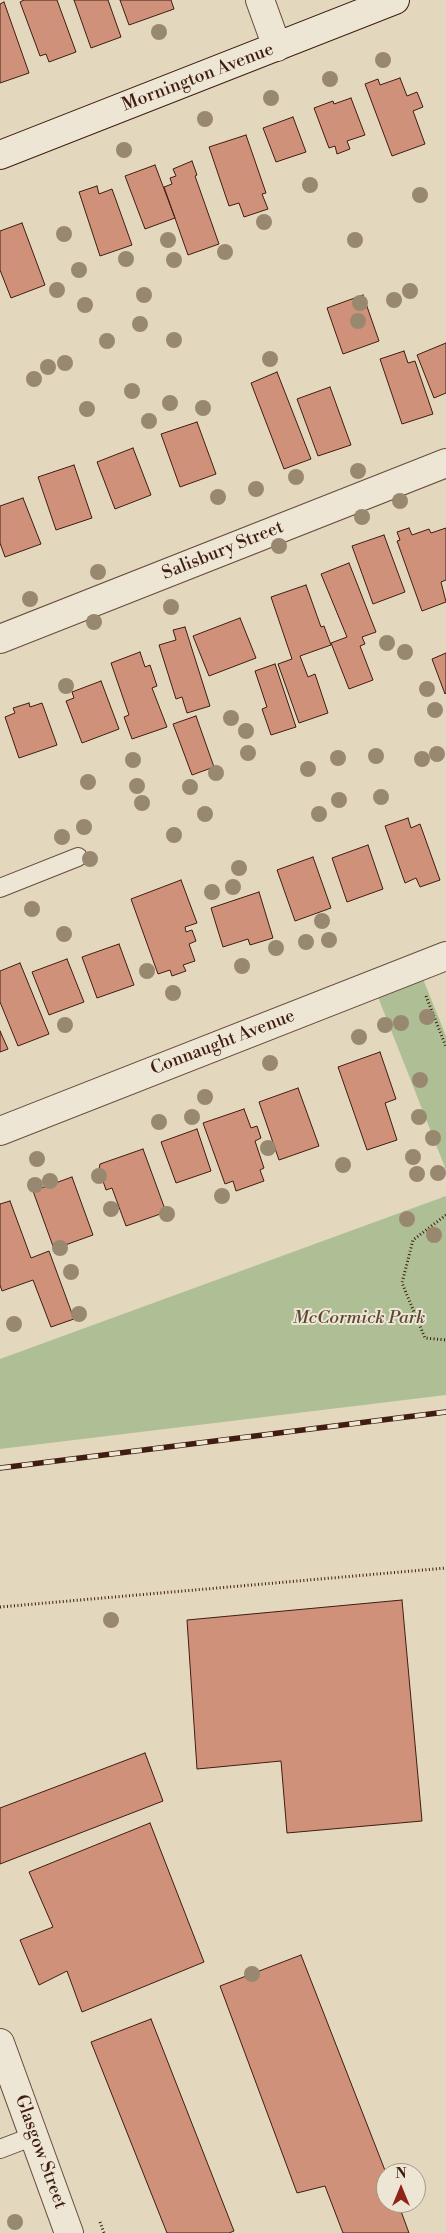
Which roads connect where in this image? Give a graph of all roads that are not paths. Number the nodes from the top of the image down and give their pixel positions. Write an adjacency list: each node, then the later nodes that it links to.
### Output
1 (260, 0): 3 (street)
2 (395, 0): 3 (street, Mornington Avenue)
3 (277, 47): 4 (street, Mornington Avenue)
4 (0, 155)
5 (446, 463): 6 (street, Salisbury Street)
6 (0, 639)
7 (78, 857): 8 (lane)
8 (0, 888)
9 (446, 956): 10 (street, Connaught Avenue)
10 (0, 1131)
11 (1, 2047): 12 (street, Glasgow Street)
12 (34, 2136): 13 (lane); 14 (street, Glasgow Street)
13 (0, 2149)
14 (69, 2233)

